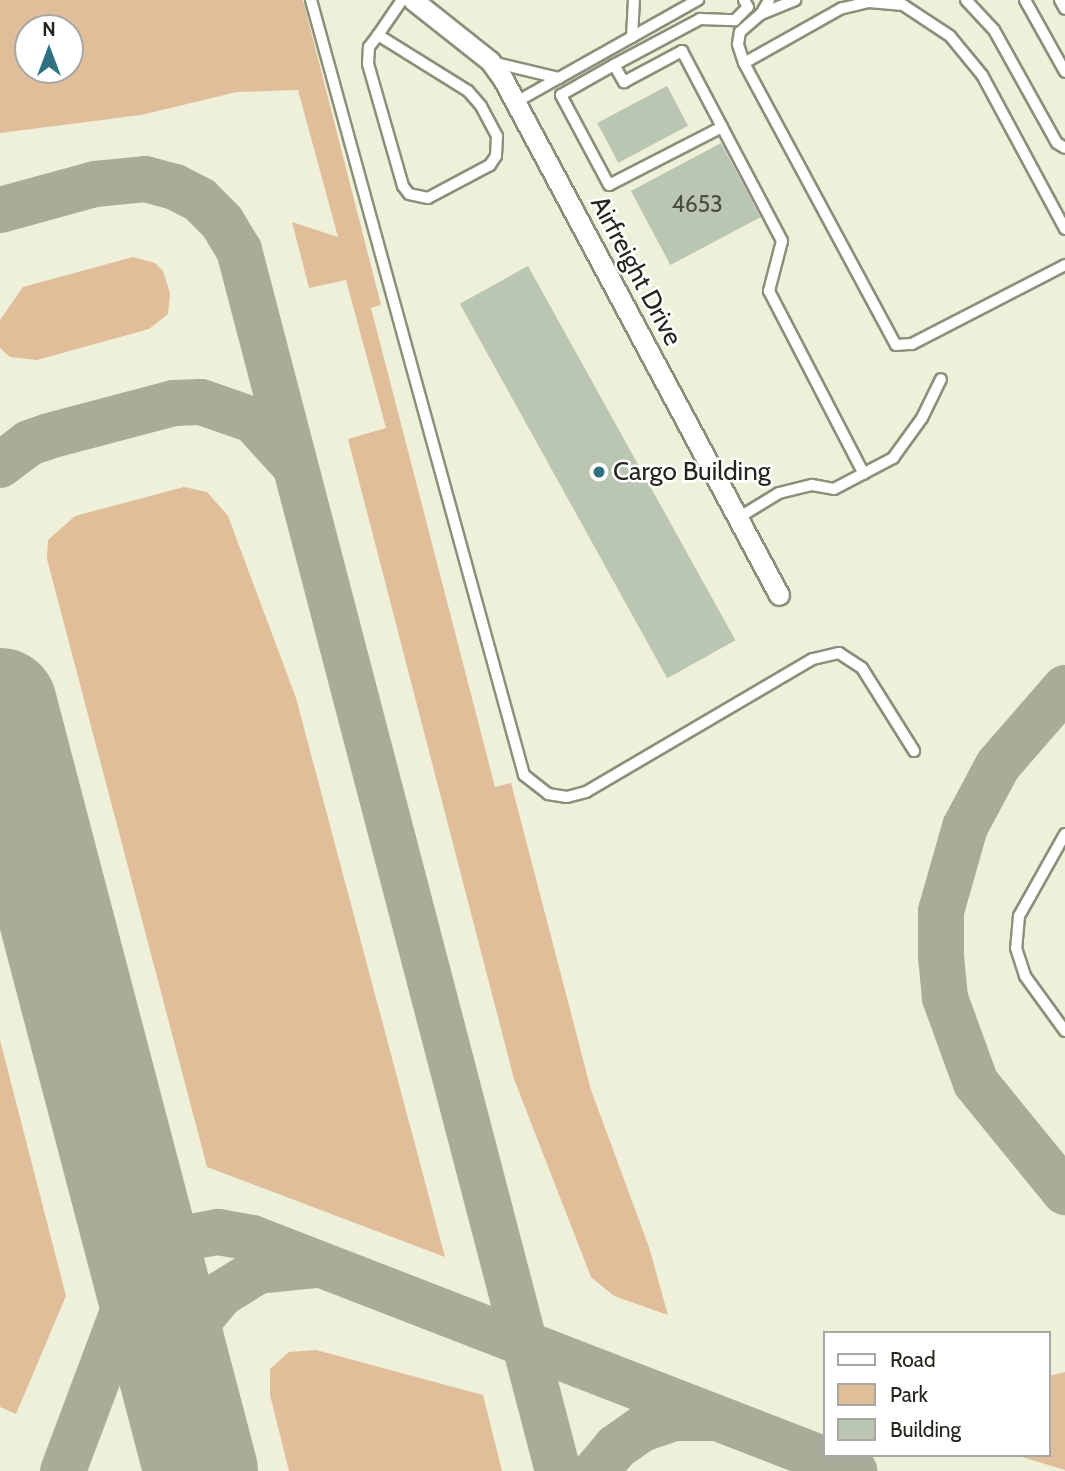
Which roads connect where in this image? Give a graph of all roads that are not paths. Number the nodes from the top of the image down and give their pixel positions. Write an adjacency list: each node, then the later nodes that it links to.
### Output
1 (311, 0): 30 (lane)
2 (402, 0): 14 (lane)
3 (413, 0): 16 (street, Airfreight Drive)
4 (634, 0): 15 (lane)
5 (698, 0): 15 (lane)
6 (744, 0): 18 (lane)
7 (769, 0): 13 (lane)
8 (795, 0): 13 (lane)
9 (966, 0): 23 (lane)
10 (1025, 0): 19 (lane)
11 (1060, 0): 12 (lane)
12 (1065, 9)
13 (761, 14): 17 (lane)
14 (378, 35): 14 (lane)
15 (632, 37): 20 (lane)
16 (490, 61): 20 (lane); 21 (street, Airfreight Drive)
17 (744, 63): 24 (lane); 25 (lane)
18 (614, 65): 22 (lane); 22 (lane)
19 (1065, 72)
20 (560, 78): 21 (lane)
21 (516, 102): 28 (street, Airfreight Drive)
22 (722, 127): 27 (lane)
23 (1065, 148)
24 (1065, 229)
25 (1065, 265)
26 (941, 379): 27 (lane)
27 (864, 474): 28 (lane)
28 (738, 518): 29 (street, Airfreight Drive)
29 (779, 595)
30 (914, 751)
31 (1065, 834): 32 (lane)
32 (1065, 1031)

